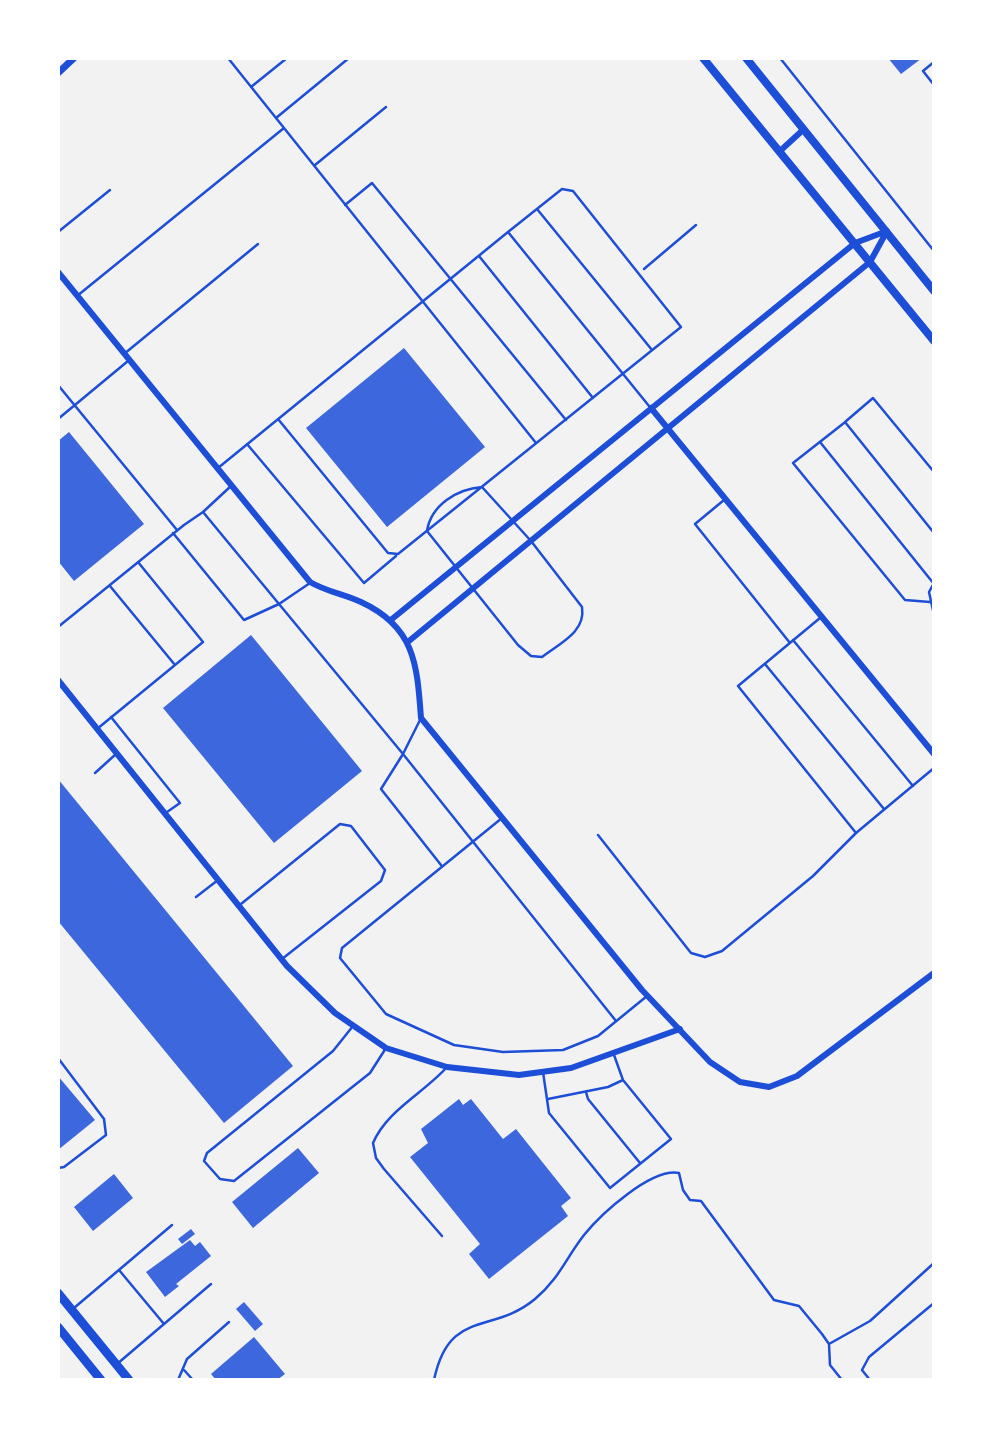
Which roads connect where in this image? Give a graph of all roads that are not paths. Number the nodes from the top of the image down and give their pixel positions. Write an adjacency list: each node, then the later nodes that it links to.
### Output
1 (74, 58): 9 (street)
2 (228, 58): 8 (lane)
3 (236, 58): 8 (lane)
4 (288, 58): 10 (lane)
5 (348, 58): 12 (lane)
6 (703, 58): 15 (main road)
7 (746, 58): 14 (main road)
8 (231, 62): 10 (lane)
9 (58, 73)
10 (251, 87): 12 (lane)
11 (386, 107): 16 (lane)
12 (276, 118): 13 (lane)
13 (284, 128): 16 (lane); 30 (lane)
14 (804, 129): 15 (street); 20 (main road)
15 (779, 151): 23 (main road)
16 (314, 165): 18 (lane)
17 (110, 190): 21 (lane)
18 (345, 205): 28 (lane); 31 (lane)
19 (537, 209): 22 (lane); 33 (lane); 33 (lane)
20 (887, 231): 23 (street); 26 (street); 29 (main road)
21 (58, 232)
22 (508, 232): 25 (lane); 35 (lane)
23 (855, 243): 26 (main road); 39 (street)
24 (258, 244): 34 (lane)
25 (479, 255): 28 (lane); 37 (lane)
26 (870, 262): 32 (main road); 44 (street)
27 (58, 272): 30 (street)
28 (449, 279): 31 (lane); 42 (lane)
29 (934, 291)
30 (77, 296): 34 (street)
31 (422, 300): 41 (lane); 47 (lane)
32 (934, 341)
33 (652, 350): 35 (lane)
34 (127, 357): 38 (lane); 48 (street)
35 (623, 373): 37 (lane); 39 (lane)
36 (58, 385): 38 (lane)
37 (593, 398): 42 (lane)
38 (74, 406): 40 (lane); 56 (lane)
39 (651, 408): 44 (street); 54 (street)
40 (58, 419)
41 (278, 419): 46 (lane); 59 (lane)
42 (566, 420): 47 (lane)
43 (845, 422): 45 (lane); 49 (lane); 57 (lane)
44 (668, 428): 52 (street); 58 (street)
45 (820, 442): 63 (lane); 66 (lane)
46 (247, 444): 48 (lane); 59 (lane)
47 (537, 444): 51 (lane)
48 (218, 468): 50 (street)
49 (934, 472)
50 (232, 485): 53 (lane); 62 (street)
51 (482, 487): 54 (lane); 55 (lane); 55 (lane)
52 (726, 498): 69 (street); 73 (lane)
53 (202, 512): 56 (lane); 67 (lane)
54 (513, 520): 58 (lane); 61 (street)
55 (427, 531): 59 (lane); 61 (lane)
56 (175, 532): 60 (lane); 67 (lane)
57 (934, 533)
58 (531, 541): 65 (street); 65 (lane)
59 (398, 554)
60 (138, 562): 64 (lane); 75 (lane)
61 (455, 567): 65 (lane); 70 (street)
62 (310, 582): 67 (lane); 70 (street)
63 (934, 583): 66 (lane)
64 (110, 585): 71 (lane); 75 (lane)
65 (473, 588): 72 (street)
66 (930, 602): 68 (lane)
67 (279, 604): 81 (lane)
68 (934, 615)
69 (822, 616): 73 (lane); 82 (street)
70 (392, 619): 72 (street)
71 (58, 628)
72 (409, 641): 78 (street)
73 (791, 642): 74 (lane); 85 (lane)
74 (765, 664): 86 (lane); 89 (lane)
75 (175, 665): 77 (lane)
76 (58, 680): 79 (street)
77 (111, 717): 79 (lane); 87 (lane)
78 (421, 718): 81 (lane); 88 (street)
79 (97, 729): 80 (street)
80 (117, 754): 84 (lane); 87 (street)
81 (403, 754): 91 (lane); 92 (lane)
82 (934, 754)
83 (934, 768): 85 (lane)
84 (95, 773)
85 (913, 786): 86 (lane)
86 (884, 809): 89 (lane)
87 (165, 814): 93 (street)
88 (502, 818): 91 (lane); 98 (street)
89 (856, 833): 90 (lane)
90 (598, 835)
91 (473, 841): 92 (lane); 99 (lane)
92 (442, 867): 99 (lane)
93 (218, 880): 94 (lane); 95 (street)
94 (197, 897)
95 (239, 906): 96 (street); 96 (lane)
96 (282, 959): 100 (street)
97 (934, 973): 101 (street)
98 (647, 996): 99 (lane); 101 (street)
99 (616, 1021)
100 (353, 1026): 102 (street); 102 (lane)
101 (680, 1029): 103 (street)
102 (386, 1048): 105 (street)
103 (614, 1055): 106 (street); 107 (lane)
104 (58, 1058): 111 (lane)
105 (447, 1067): 106 (street); 113 (lane)
106 (543, 1072): 109 (lane)
107 (622, 1080): 108 (lane); 110 (lane)
108 (586, 1092): 109 (lane); 110 (lane)
109 (547, 1100): 110 (lane)
110 (640, 1163)
111 (58, 1168)
112 (172, 1225): 114 (lane)
113 (442, 1236)
114 (119, 1269): 118 (lane); 120 (lane)
115 (211, 1284): 120 (lane)
116 (58, 1293): 118 (main road)
117 (934, 1303): 128 (lane)
118 (72, 1310): 122 (main road)
119 (229, 1322): 123 (lane)
120 (164, 1324): 122 (lane)
121 (59, 1331): 124 (main road)
122 (116, 1364): 125 (main road)
123 (184, 1370): 126 (lane); 127 (lane)
124 (101, 1380)
125 (129, 1380)
126 (178, 1380)
127 (193, 1380)
128 (870, 1380)

